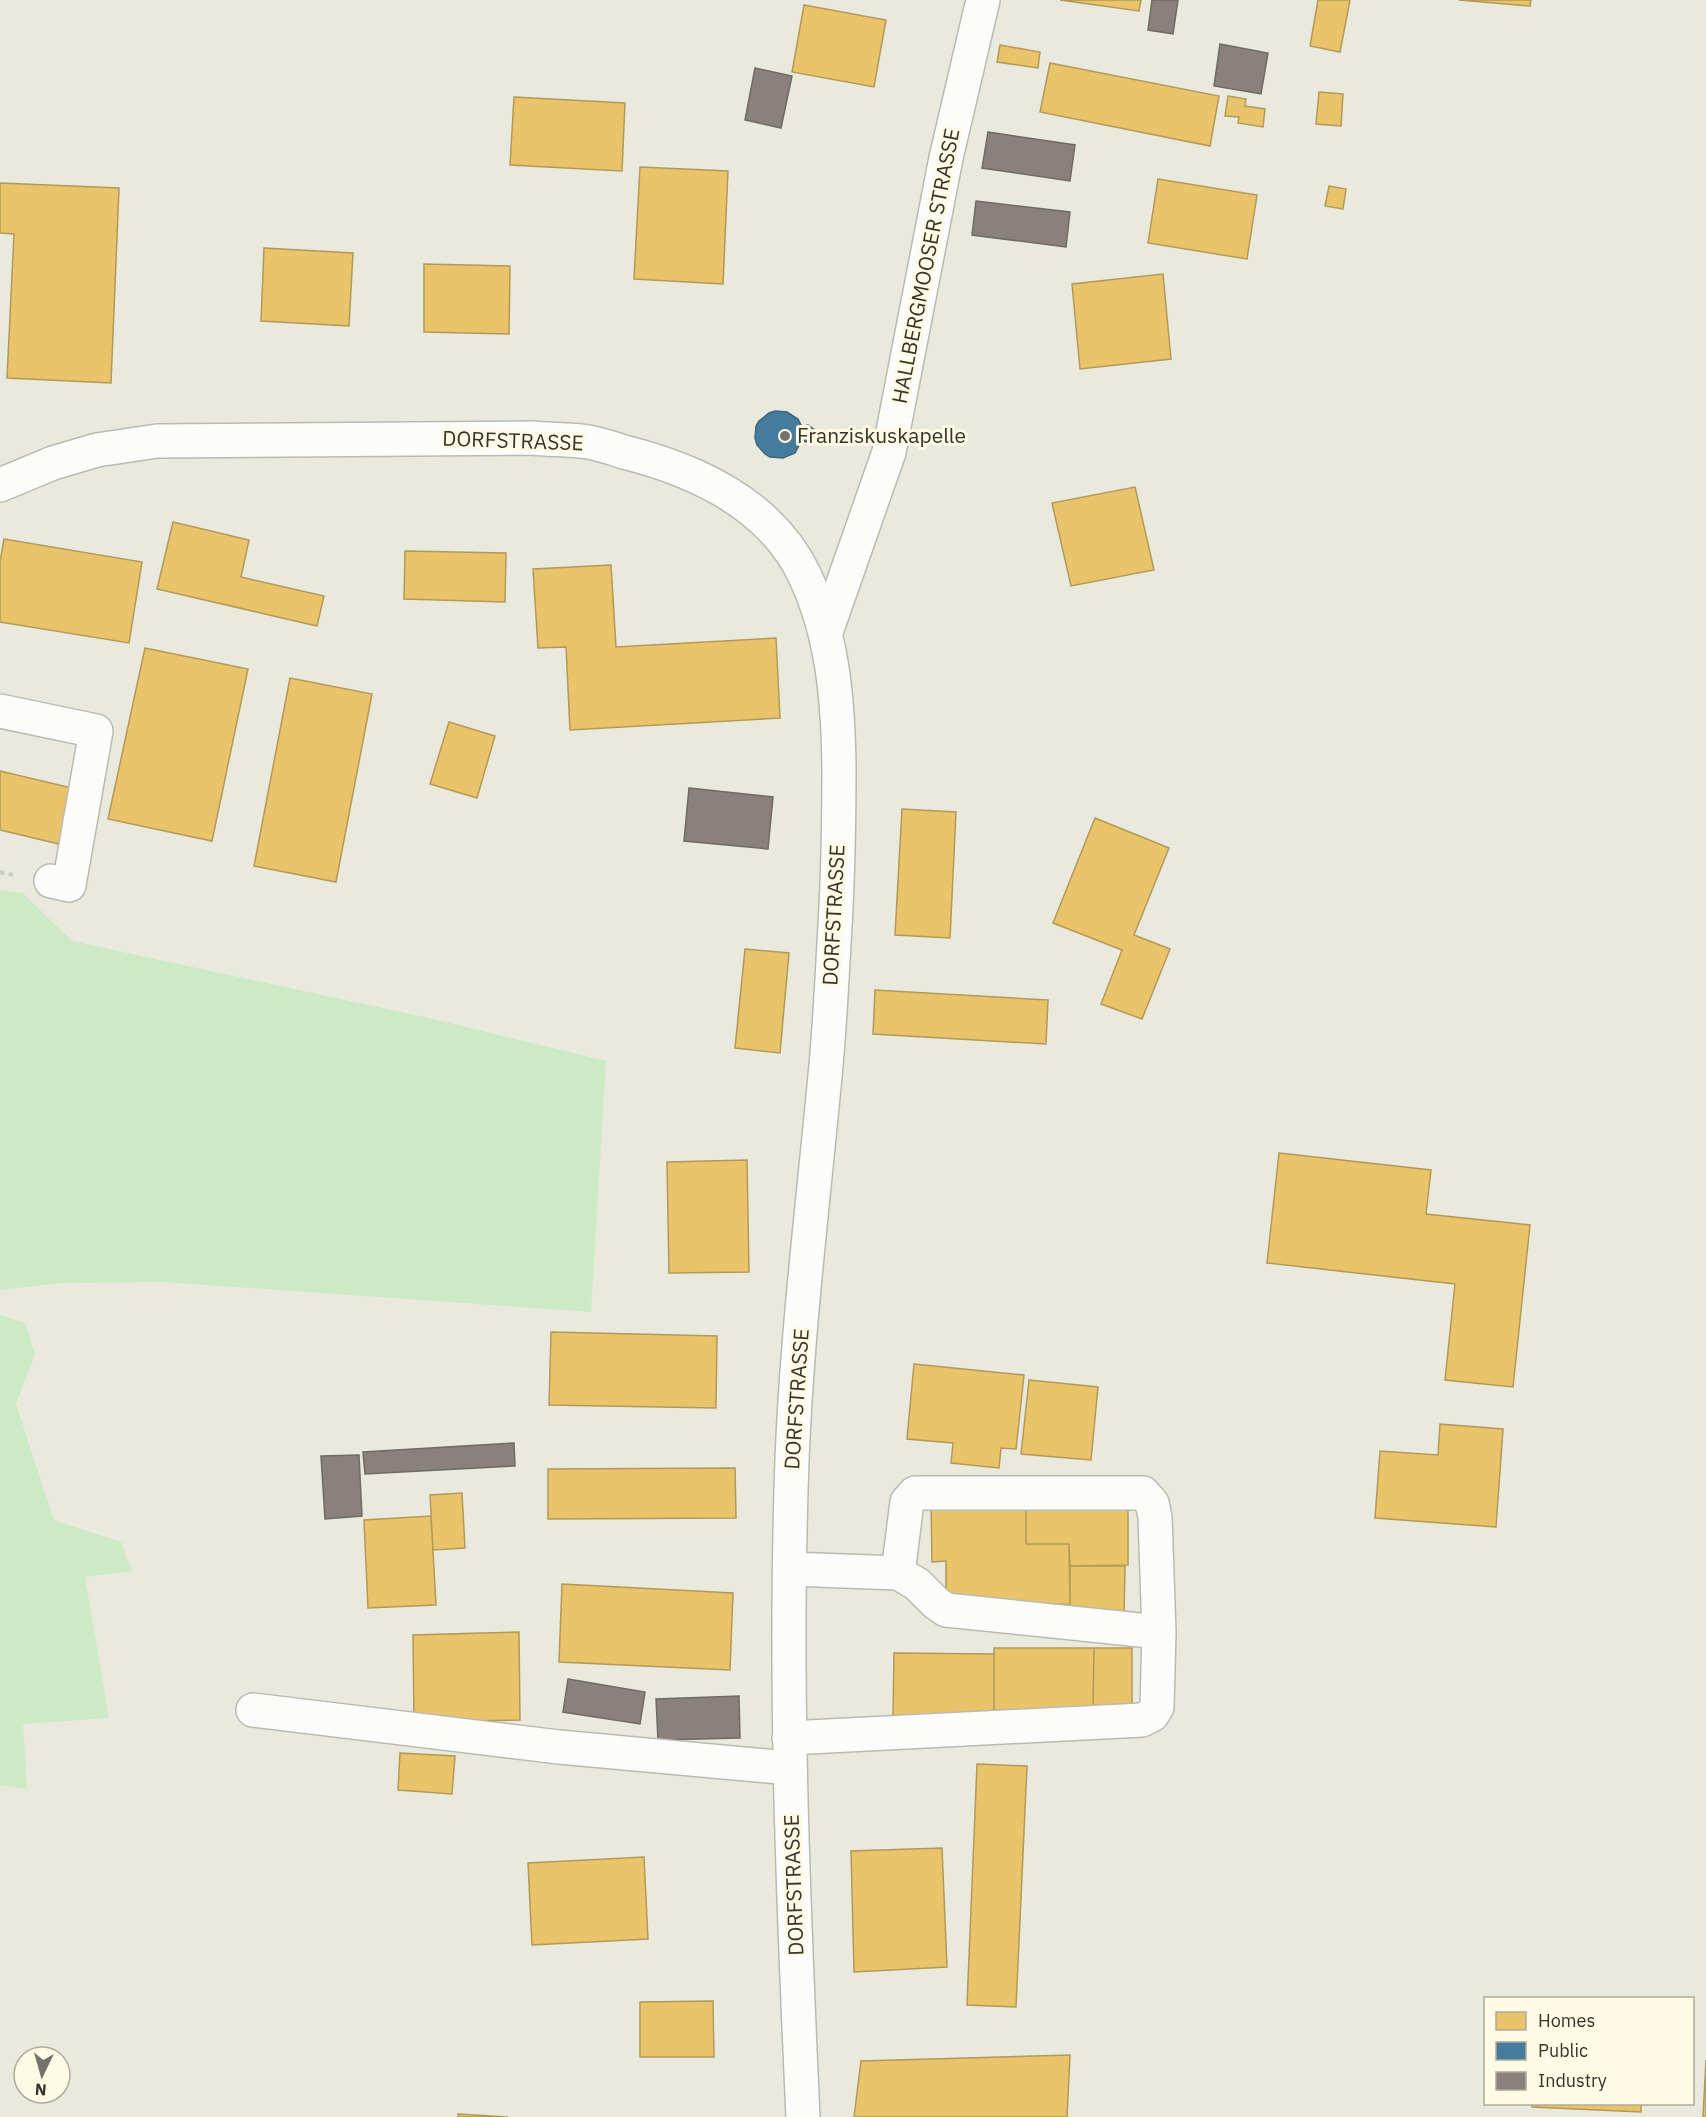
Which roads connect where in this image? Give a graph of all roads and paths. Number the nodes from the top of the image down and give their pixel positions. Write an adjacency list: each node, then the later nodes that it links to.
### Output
1 (982, 0): 3 (street, HALLBERGMOOSER STRASSE)
2 (1, 489): 3 (street, DORFSTRASSE)
3 (826, 632): 6 (street, DORFSTRASSE)
4 (0, 711): 5 (street)
5 (51, 881)
6 (790, 1569): 7 (street); 10 (street, DORFSTRASSE)
7 (898, 1574): 8 (street); 8 (street)
8 (1159, 1632): 10 (street)
9 (253, 1710): 10 (street)
10 (789, 1753): 11 (street, DORFSTRASSE)
11 (803, 2117)

